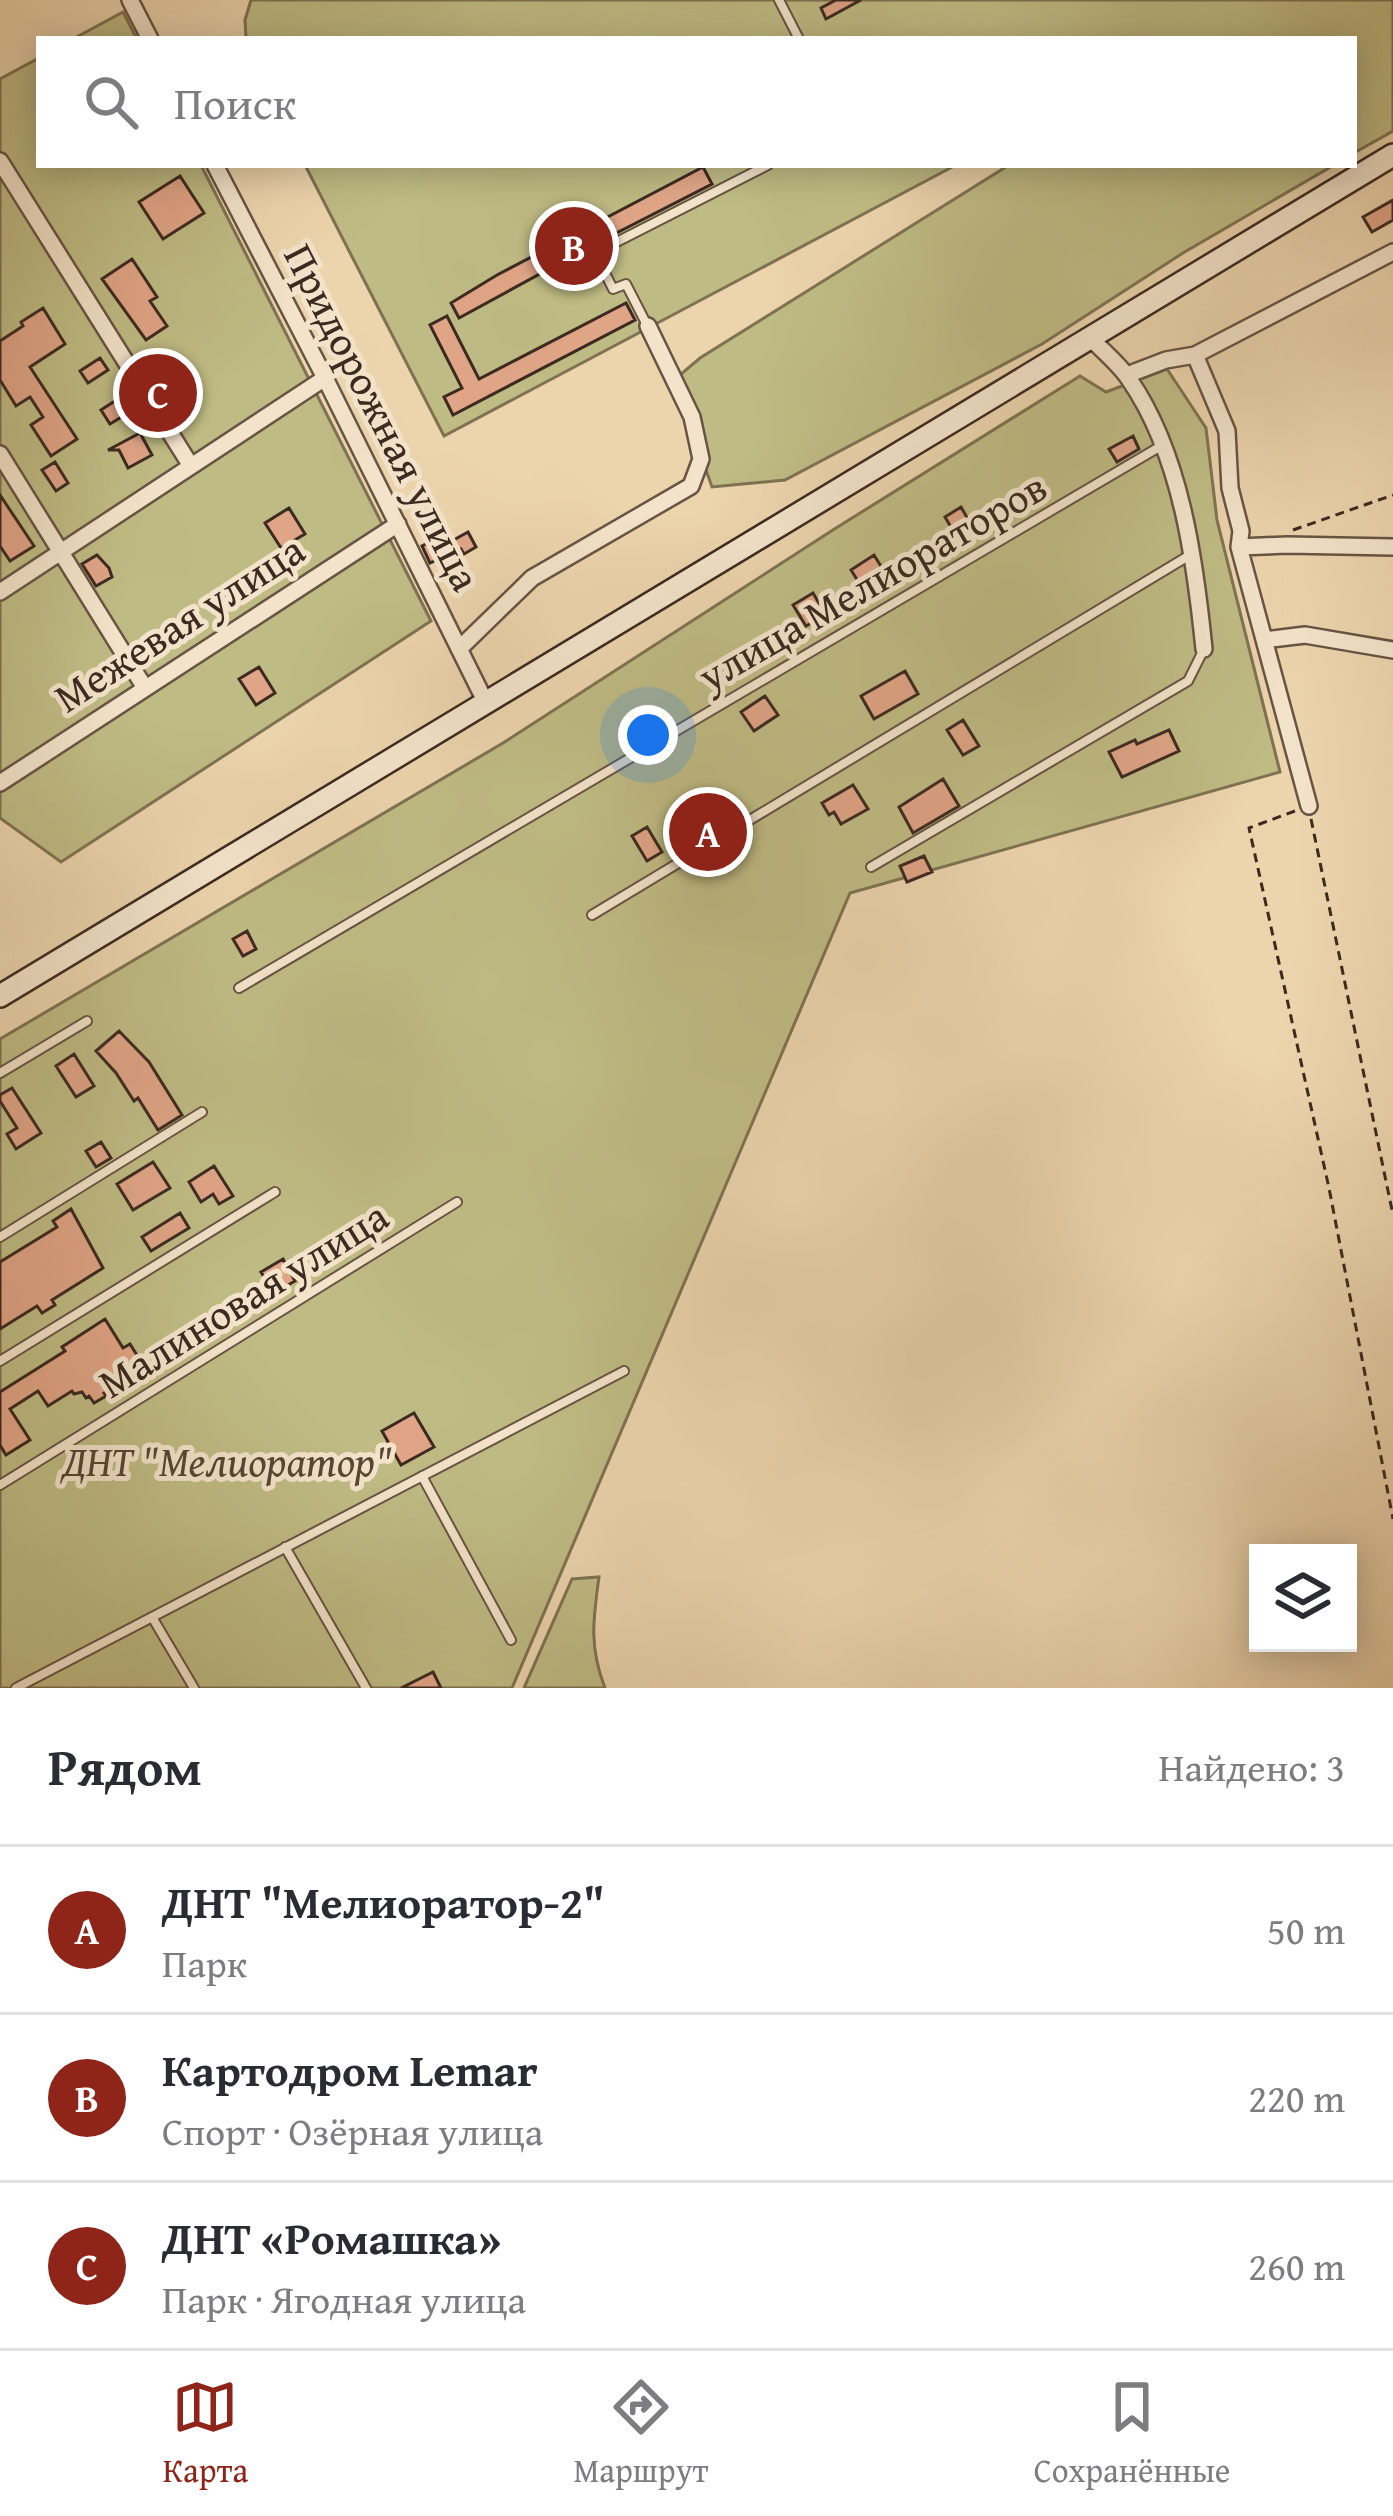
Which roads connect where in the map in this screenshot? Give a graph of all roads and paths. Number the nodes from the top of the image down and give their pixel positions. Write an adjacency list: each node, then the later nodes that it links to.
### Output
1 (779, 0): 4 (lane)
2 (134, 8): 3 (street)
3 (148, 36)
4 (797, 36)
5 (1393, 155): 11 (main road)
6 (0, 161): 17 (street)
7 (217, 168): 14 (street, Придорожная улица)
8 (762, 168): 10 (lane)
9 (1393, 252): 12 (street)
10 (647, 326): 27 (street)
11 (1090, 338): 13 (street); 31 (main road)
12 (1195, 355): 13 (street); 21 (street)
13 (1127, 375): 15 (street)
14 (325, 378): 17 (street); 19 (street, Придорожная улица)
15 (1162, 445): 24 (street); 36 (lane, улица Мелиораторов)
16 (0, 454): 23 (street)
17 (191, 466): 23 (street)
18 (1393, 495): 20 (path)
19 (398, 524): 27 (street, Придорожная улица); 30 (street, Межевая улица)
20 (1287, 544): 21 (street); 22 (street)
21 (1239, 547): 26 (street)
22 (1393, 547)
23 (59, 553): 25 (street); 30 (street)
24 (1192, 554): 28 (street); 35 (lane)
25 (0, 592)
26 (1264, 640): 29 (street); 33 (street)
27 (459, 649): 31 (street, Придорожная улица)
28 (1204, 649): 34 (lane)
29 (1393, 650)
30 (145, 688): 32 (street, Межевая улица)
31 (485, 701): 37 (main road)
32 (0, 783)
33 (1309, 806): 43 (path); 49 (path)
34 (871, 867)
35 (592, 915)
36 (239, 988)
37 (0, 996)
38 (87, 1021): 39 (lane)
39 (0, 1073)
40 (202, 1112): 44 (lane)
41 (275, 1192): 45 (lane)
42 (457, 1202): 48 (lane, Малиновая улица)
43 (1393, 1215)
44 (0, 1237)
45 (0, 1361)
46 (623, 1371): 47 (lane)
47 (422, 1476): 50 (lane); 52 (lane)
48 (0, 1485)
49 (1393, 1519)
50 (285, 1547): 51 (lane); 55 (lane)
51 (152, 1617): 53 (lane); 54 (lane)
52 (512, 1640)
53 (17, 1688)
54 (194, 1688)
55 (366, 1688)

